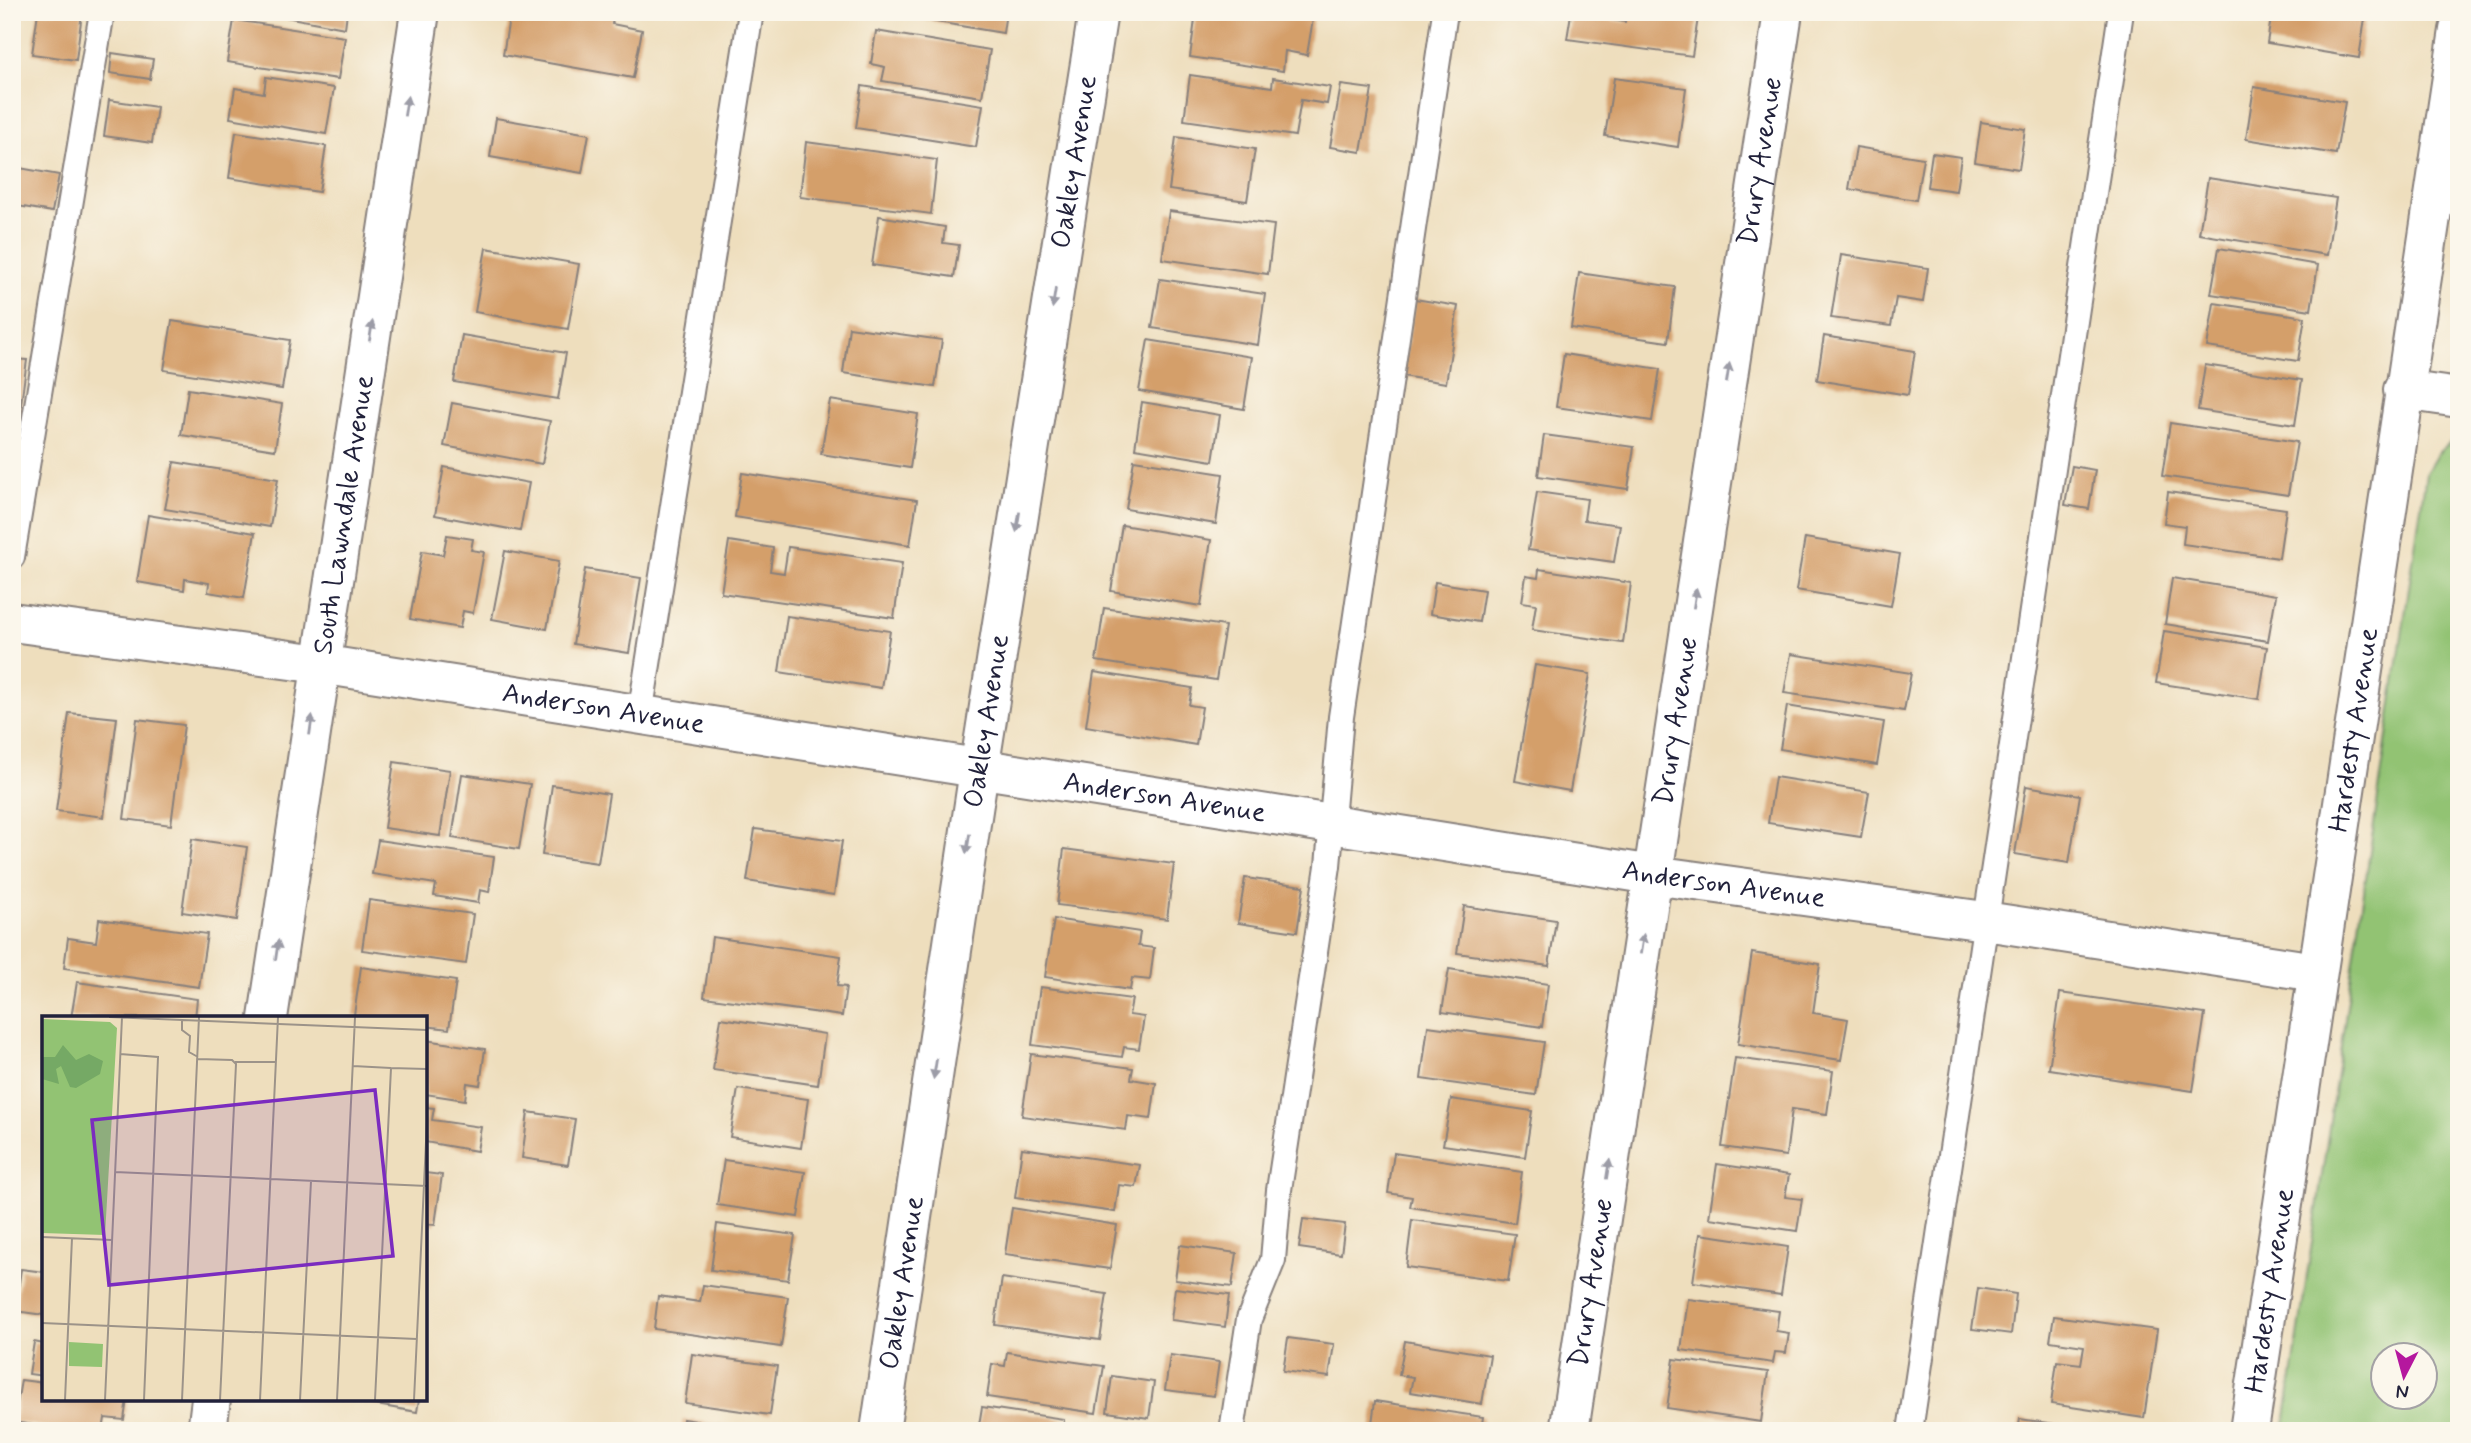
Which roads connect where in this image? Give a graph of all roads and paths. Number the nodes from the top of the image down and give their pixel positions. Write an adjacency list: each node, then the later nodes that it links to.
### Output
1 (102, 12): 11 (lane)
2 (420, 12): 13 (street, South Lawndale Avenue, one-way to 2)
3 (751, 12): 14 (lane)
4 (1098, 12): 15 (street, Oakley Avenue, one-way to 15)
5 (1445, 12): 16 (lane)
6 (1783, 12): 17 (street, Drury Avenue, one-way to 6)
7 (2121, 12): 18 (lane)
8 (2459, 30): 9 (street, Hardesty Avenue)
9 (2403, 390): 10 (street); 19 (street, Hardesty Avenue)
10 (2459, 398)
11 (12, 557)
12 (12, 622): 13 (street, Anderson Avenue)
13 (320, 664): 14 (street, Anderson Avenue); 20 (street, South Lawndale Avenue, one-way to 13)
14 (640, 715): 15 (street, Anderson Avenue)
15 (979, 769): 16 (street, Anderson Avenue); 23 (street, Oakley Avenue, one-way to 23)
16 (1331, 824): 17 (street, Anderson Avenue); 24 (lane)
17 (1653, 874): 18 (street, Anderson Avenue); 25 (street, Drury Avenue, one-way to 17)
18 (1985, 921): 19 (street, Anderson Avenue); 26 (lane)
19 (2316, 972): 27 (street, Hardesty Avenue)
20 (268, 1016)
21 (211, 1401): 22 (street)
22 (207, 1431)
23 (880, 1431)
24 (1232, 1431)
25 (1569, 1431)
26 (1910, 1431)
27 (2249, 1431)

